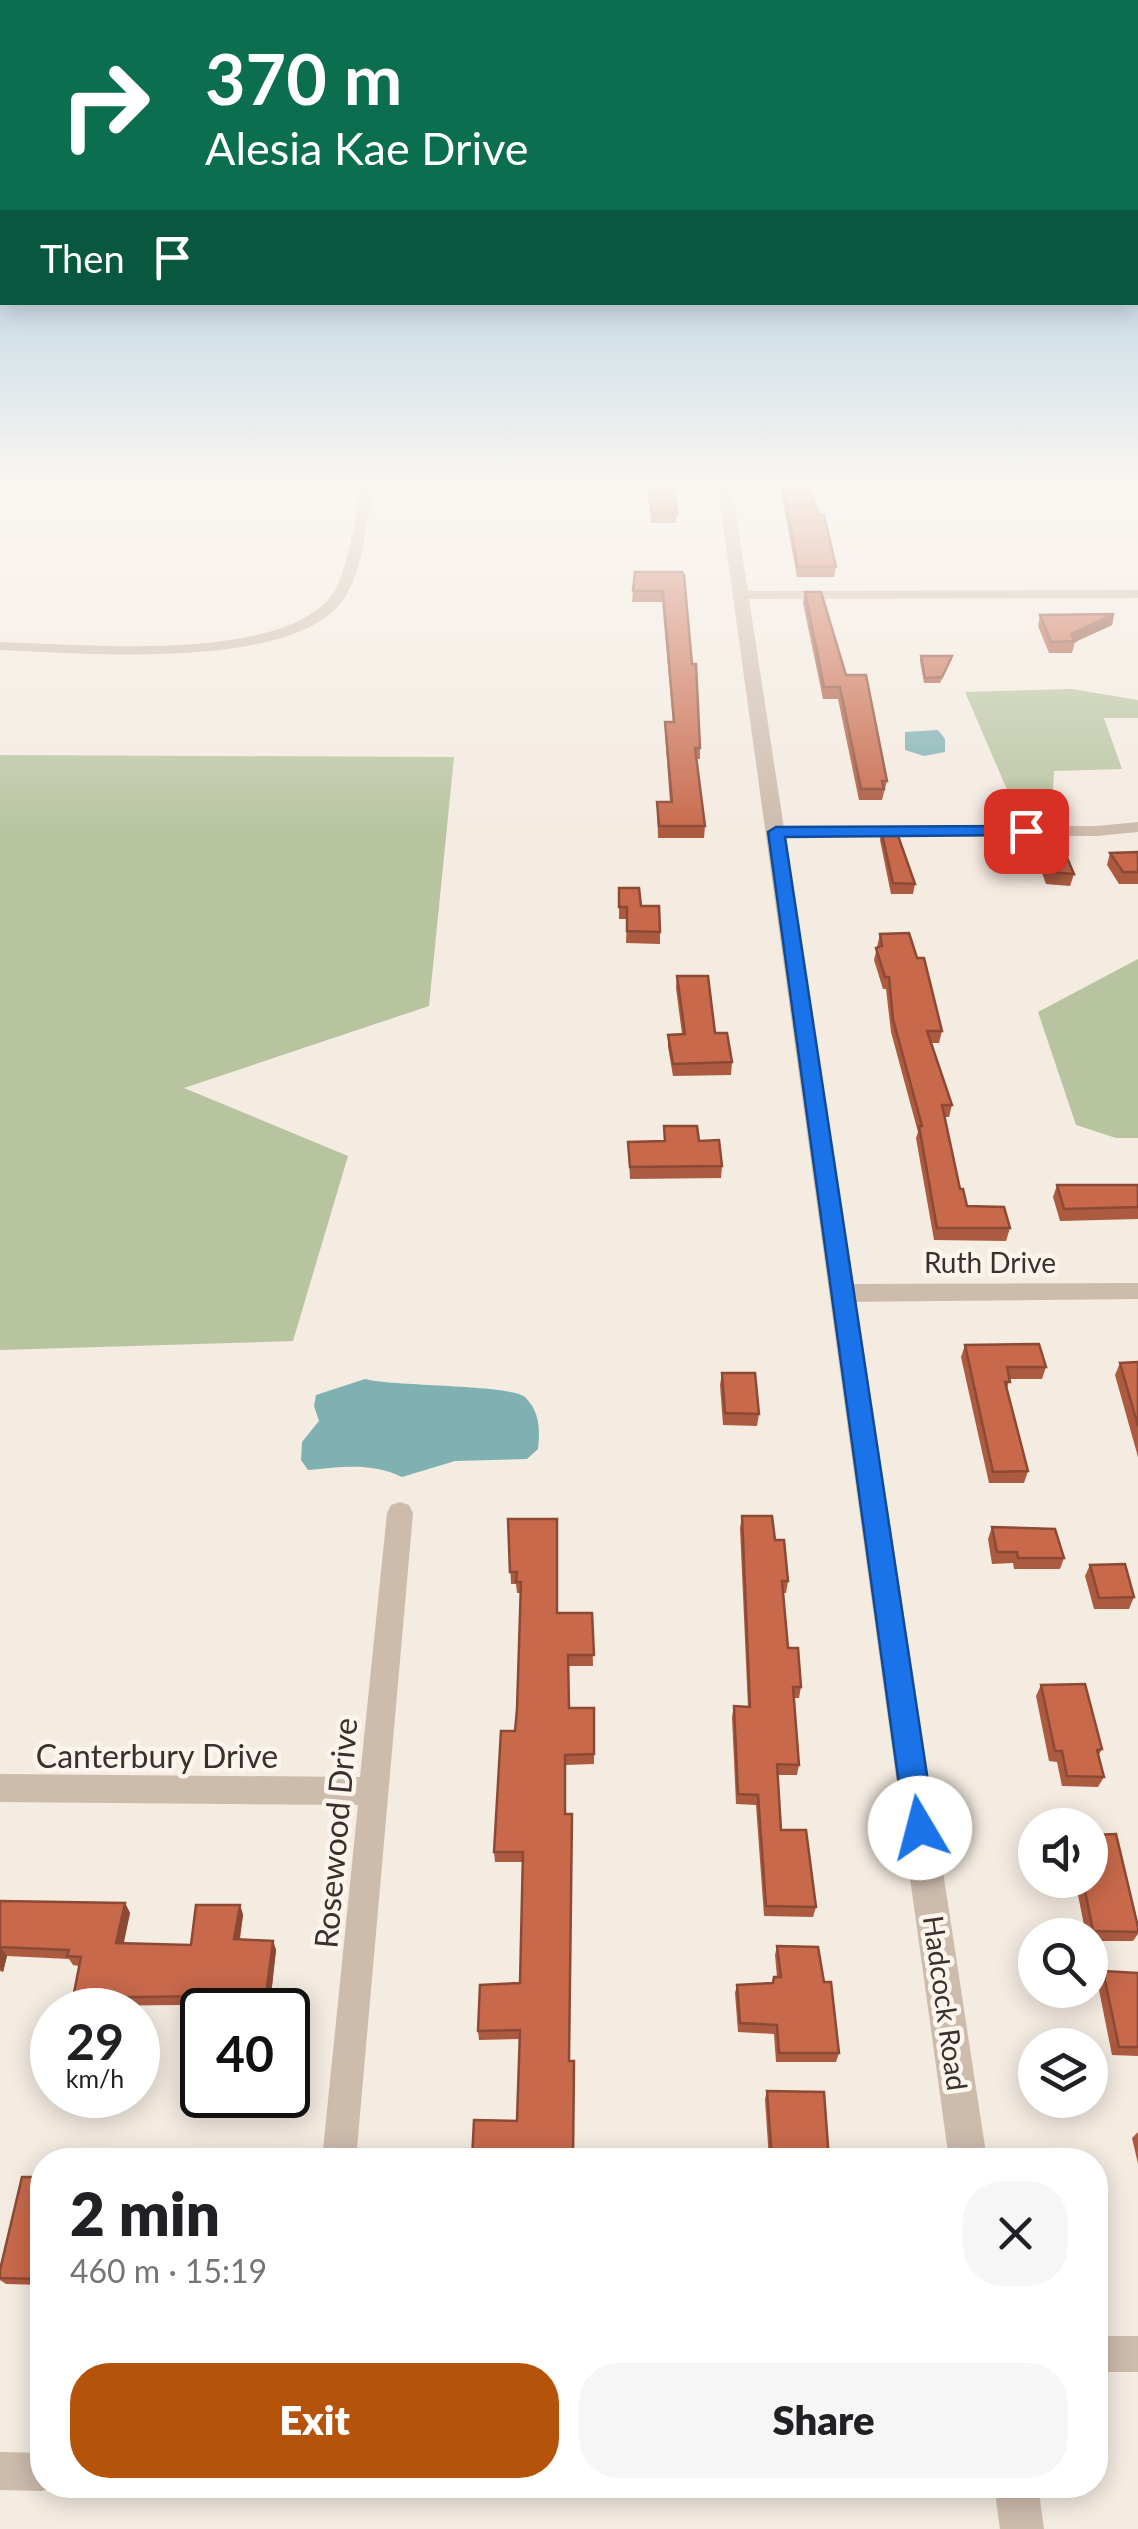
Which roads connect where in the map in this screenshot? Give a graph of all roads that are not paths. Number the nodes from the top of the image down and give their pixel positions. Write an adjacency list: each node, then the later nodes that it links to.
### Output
1 (333, 599): 3 (street)
2 (742, 599): 5 (street, Hadcock Road)
3 (0, 646)
4 (1138, 827): 5 (street)
5 (776, 832): 7 (street, Hadcock Road)
6 (1138, 1292): 7 (street, Ruth Drive)
7 (843, 1293): 12 (street, Hadcock Road)
8 (400, 1512): 10 (street, Rosewood Drive)
9 (0, 1788): 10 (street, Canterbury Drive)
10 (374, 1792): 11 (street, Rosewood Drive)
11 (340, 2148)
12 (966, 2148)
13 (1108, 2354): 14 (street)
14 (1138, 2354)
15 (0, 2471): 16 (street)
16 (30, 2472)
17 (1018, 2498): 18 (street)
18 (1022, 2529)

